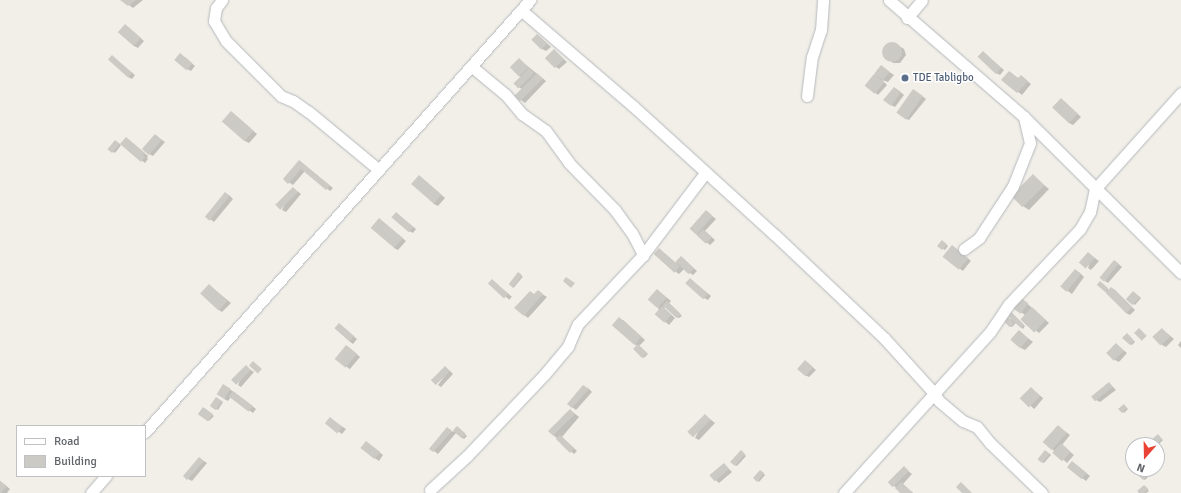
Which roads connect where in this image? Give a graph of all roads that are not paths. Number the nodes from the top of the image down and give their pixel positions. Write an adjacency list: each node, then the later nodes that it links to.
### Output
1 (222, 0): 12 (street)
2 (530, 0): 6 (street)
3 (823, 0): 10 (street)
4 (889, 0): 7 (street)
5 (922, 0): 7 (street)
6 (521, 10): 8 (street); 13 (street)
7 (907, 18): 11 (street)
8 (471, 66): 12 (street); 16 (street)
9 (1181, 93): 14 (street)
10 (807, 96)
11 (1024, 117): 14 (street); 15 (street)
12 (378, 169): 19 (street)
13 (705, 173): 16 (street); 18 (street)
14 (1095, 189): 17 (street); 18 (street)
15 (964, 249)
16 (643, 256): 21 (street)
17 (1181, 273)
18 (934, 393): 23 (street); 24 (street)
19 (146, 431)
20 (105, 477): 22 (street)
21 (430, 490)
22 (91, 493)
23 (844, 493)
24 (1042, 493)

